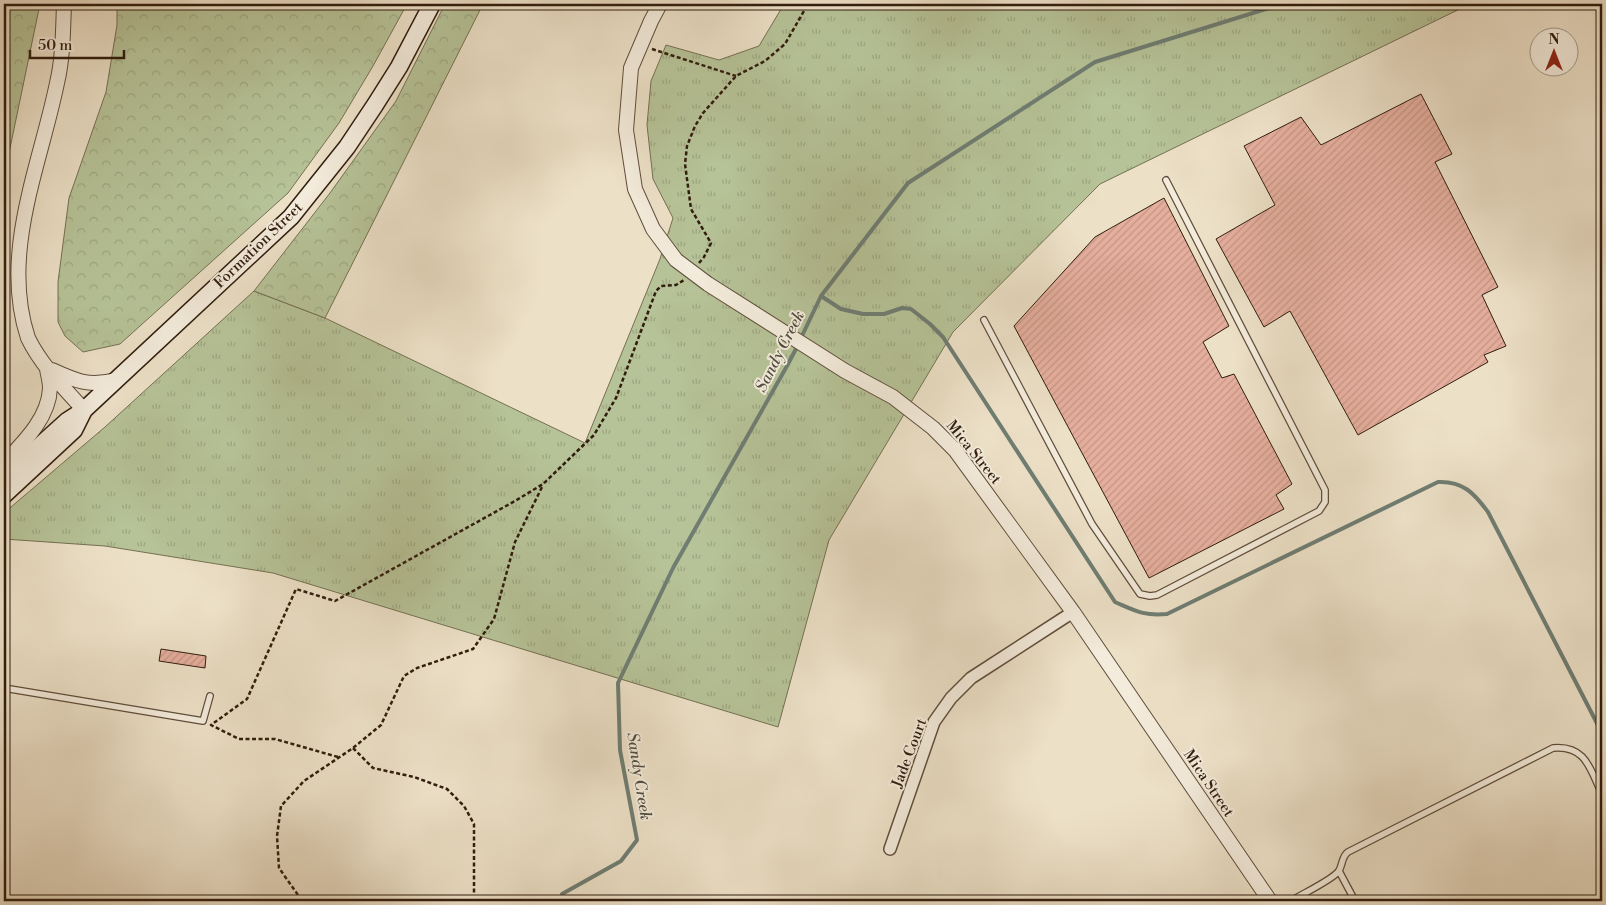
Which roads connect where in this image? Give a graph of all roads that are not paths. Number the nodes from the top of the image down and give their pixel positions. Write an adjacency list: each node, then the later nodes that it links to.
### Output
1 (64, 4): 6 (street)
2 (432, 4): 7 (main road, Formation Street)
3 (660, 4): 12 (street, Mica Street)
4 (1166, 180): 5 (lane)
5 (984, 320)
6 (47, 368): 7 (street); 8 (street); 9 (street)
7 (116, 380): 8 (main road, Formation Street)
8 (84, 410): 10 (main road, Formation Street); 11 (main road, Formation Street)
9 (4, 463)
10 (4, 478)
11 (4, 495)
12 (1072, 612): 16 (street, Jade Court); 18 (street, Mica Street)
13 (4, 688): 14 (lane)
14 (210, 696)
15 (1602, 794): 17 (lane)
16 (890, 849)
17 (1339, 871): 19 (lane); 20 (lane)
18 (1270, 901)
19 (1291, 901)
20 (1355, 901)

